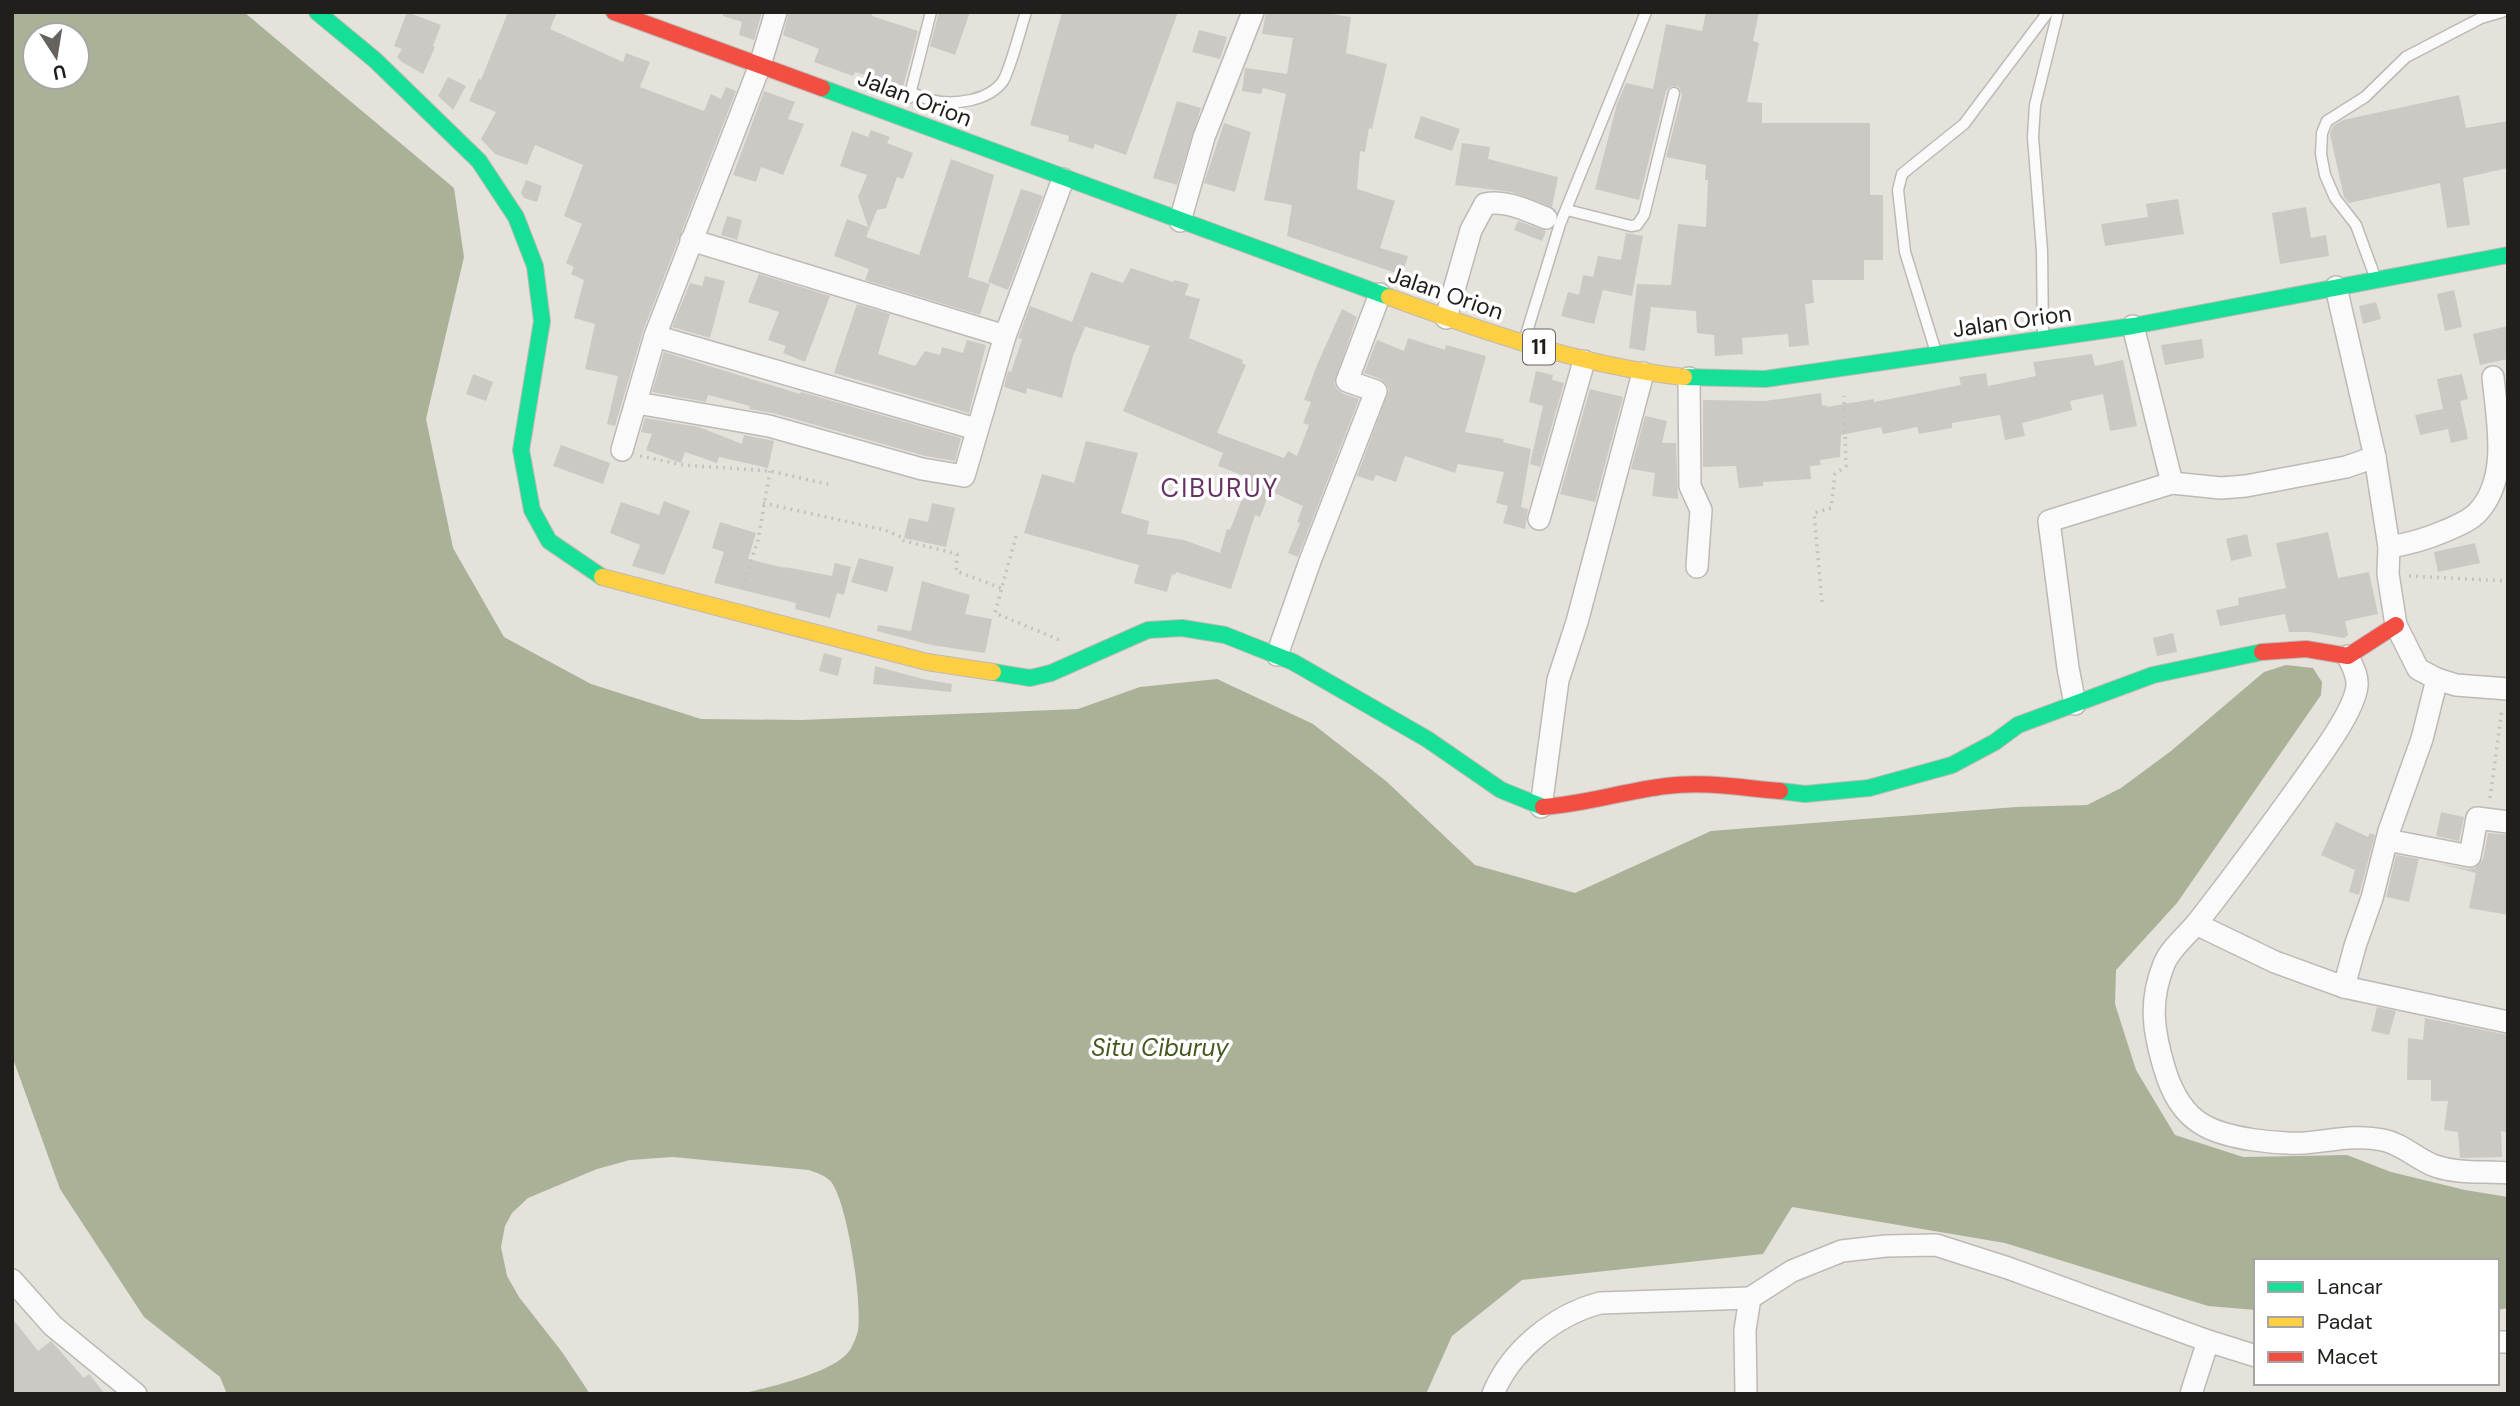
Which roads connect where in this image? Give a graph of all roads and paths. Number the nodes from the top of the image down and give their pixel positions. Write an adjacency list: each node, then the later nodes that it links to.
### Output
1 (317, 12): 53 (main road)
2 (614, 12): 11 (main road, Jalan Orion / 11)
3 (776, 12): 12 (street)
4 (931, 12): 13 (lane)
5 (1026, 12): 13 (lane)
6 (1253, 12): 19 (street)
7 (1646, 12): 17 (lane)
8 (2048, 12): 31 (lane)
9 (2058, 12): 29 (lane)
10 (2502, 12): 22 (lane)
11 (640, 17): 12 (main road, Jalan Orion / 11)
12 (761, 65): 15 (main road, Jalan Orion / 11); 20 (street)
13 (910, 92): 15 (lane)
14 (1674, 93): 17 (lane)
15 (903, 117): 16 (main road, Jalan Orion / 11)
16 (1063, 179): 19 (main road, Jalan Orion / 11); 28 (street)
17 (1567, 210): 30 (lane)
18 (1546, 218): 25 (street)
19 (1180, 221): 24 (main road, Jalan Orion / 11)
20 (691, 240): 27 (street); 28 (street)
21 (2508, 255): 22 (main road, Jalan Orion / 11)
22 (2376, 280): 23 (main road, Jalan Orion / 11)
23 (2336, 287): 26 (main road, Jalan Orion / 11); 40 (street)
24 (1380, 294): 25 (main road, Jalan Orion / 11); 55 (street)
25 (1446, 318): 30 (main road, Jalan Orion / 11)
26 (2133, 326): 29 (main road, Jalan Orion / 11); 42 (street)
27 (655, 336): 37 (street); 38 (street)
28 (1005, 336): 38 (street)
29 (2043, 340): 31 (main road, Jalan Orion / 11)
30 (1524, 342): 32 (main road, Jalan Orion / 11)
31 (1937, 354): 33 (main road, Jalan Orion / 11)
32 (1584, 361): 34 (main road, Jalan Orion / 11); 45 (street)
33 (1843, 369): 36 (main road, Jalan Orion / 11); 52 (path)
34 (1643, 373): 36 (main road, Jalan Orion / 11); 61 (street)
35 (2493, 377): 47 (street)
36 (1689, 379): 48 (street)
37 (637, 403): 38 (street); 39 (street)
38 (976, 429)
39 (622, 450): 41 (path)
40 (2375, 457): 42 (street); 47 (street)
41 (770, 471): 43 (path); 44 (path)
42 (2172, 482): 60 (street)
43 (831, 485)
44 (763, 503): 51 (path); 53 (path)
45 (1539, 519)
46 (1016, 536): 51 (path)
47 (2389, 547): 49 (street)
48 (1697, 567)
49 (2388, 574): 50 (path); 54 (street)
50 (2508, 581)
51 (1001, 588): 57 (path)
52 (1822, 602)
53 (736, 612): 57 (main road)
54 (2396, 625): 56 (main road); 58 (street)
55 (1277, 655): 57 (main road); 61 (main road)
56 (2348, 656): 60 (main road); 64 (street)
57 (1081, 660)
58 (2437, 680): 59 (street); 63 (street)
59 (2506, 689): 62 (path)
60 (2075, 704): 61 (main road)
61 (1541, 807)
62 (2498, 821): 63 (street)
63 (2387, 841): 65 (street)
64 (2196, 924): 65 (street); 67 (street)
65 (2344, 987): 66 (street)
66 (2508, 1022)
67 (2508, 1173)
68 (12, 1280): 72 (street)
69 (1750, 1298): 70 (street); 73 (street); 74 (street)
70 (2208, 1341): 71 (street); 75 (street)
71 (2254, 1355)
72 (136, 1394)
73 (1493, 1394)
74 (1746, 1394)
75 (2192, 1394)

